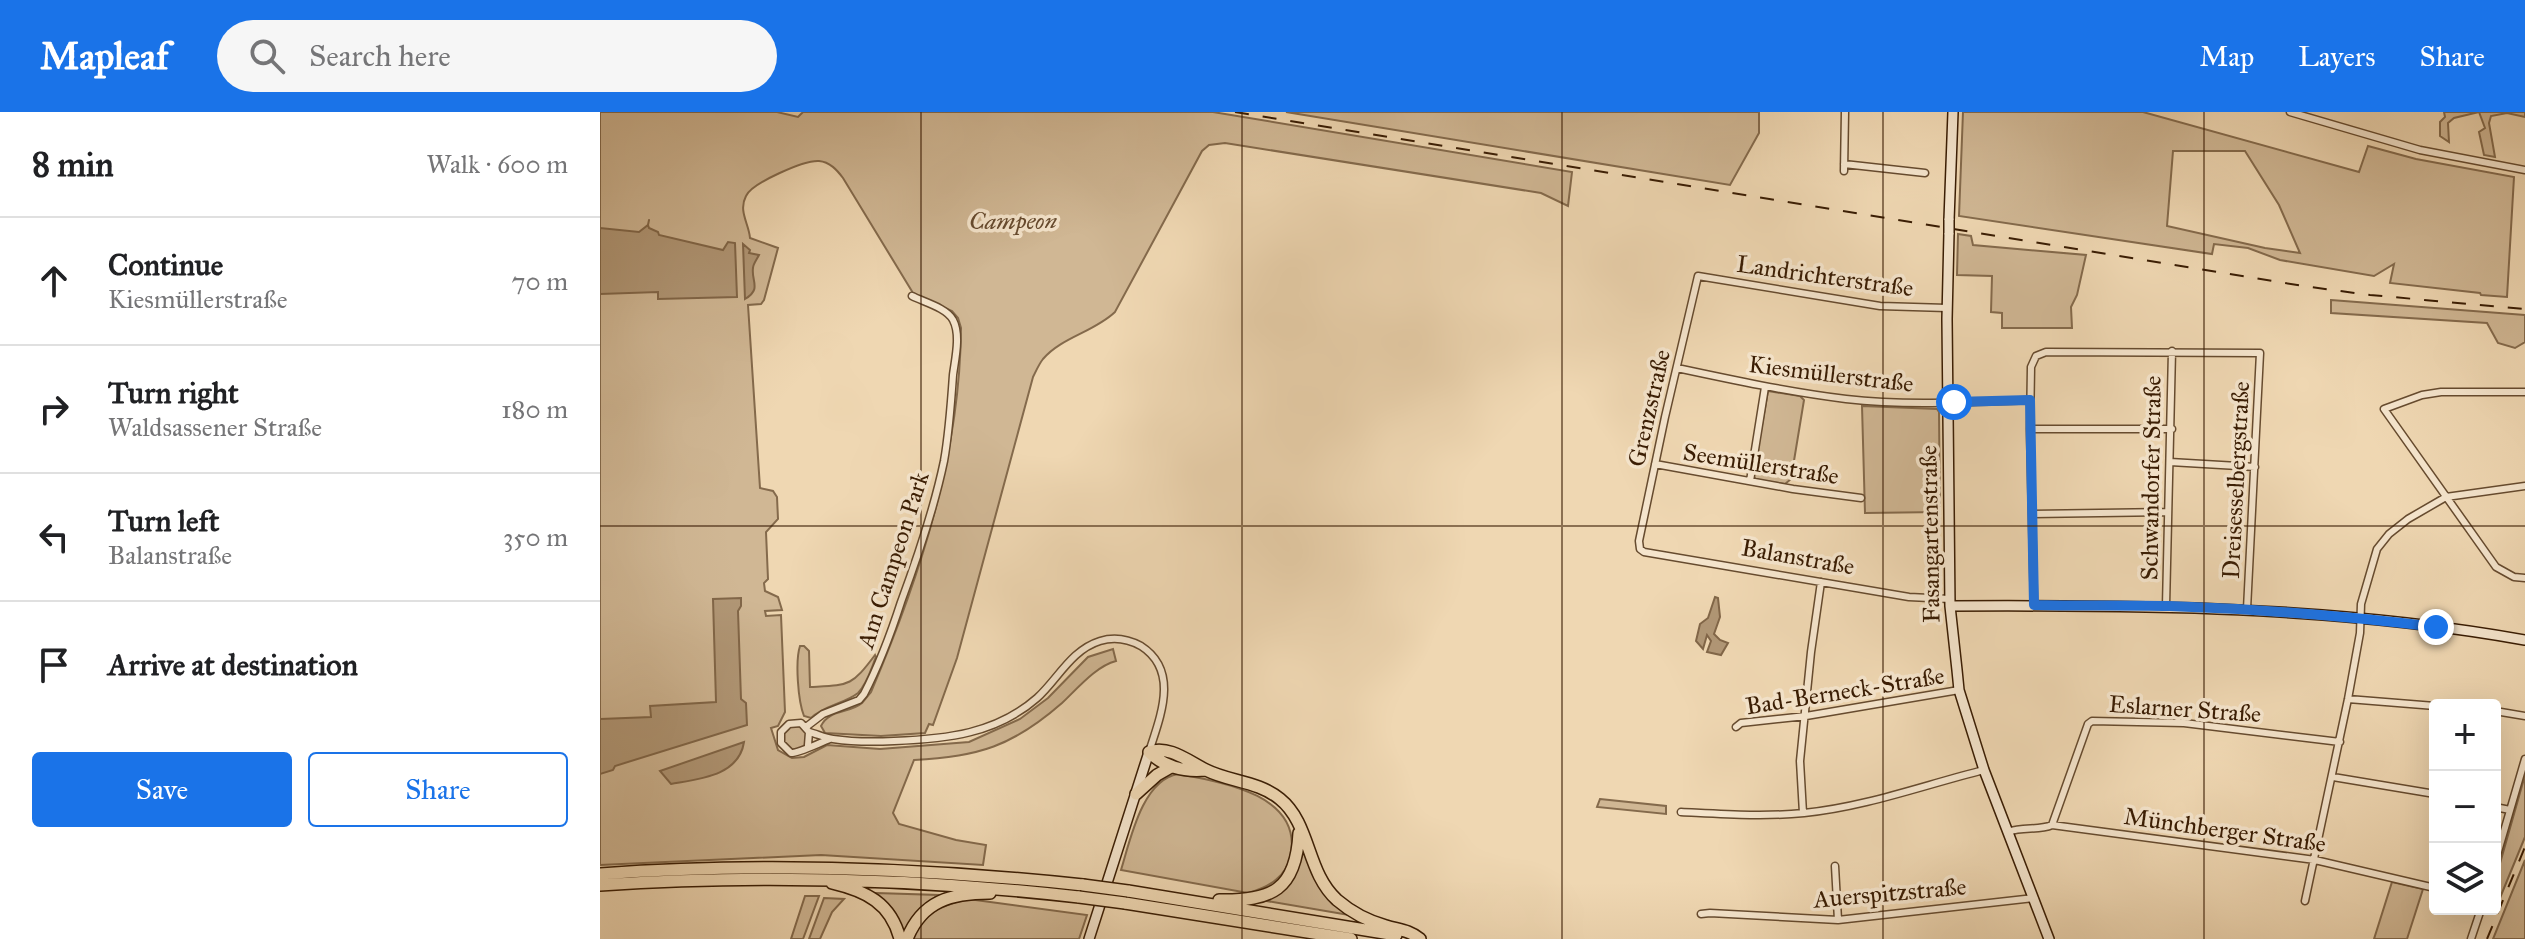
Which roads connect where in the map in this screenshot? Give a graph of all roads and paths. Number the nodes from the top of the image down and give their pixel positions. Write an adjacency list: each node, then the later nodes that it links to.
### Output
1 (1845, 112): 5 (street)
2 (1953, 112): 8 (street, Fasangartenstraße, bridge)
3 (2290, 112): 4 (street)
4 (2525, 170)
5 (1925, 173)
6 (1698, 276): 8 (street, Landrichterstraße); 10 (street, Grenzstraße)
7 (912, 296): 39 (street, Am Campeon Park)
8 (1947, 308): 14 (street, Fasangartenstraße)
9 (2172, 351): 13 (street); 16 (street, Schwandorfer Straße); 19 (street, Dreisesselbergstraße)
10 (1677, 368): 11 (street, Kiesmüllerstraße); 18 (street, Grenzstraße)
11 (1765, 387): 14 (street, Kiesmüllerstraße); 20 (street)
12 (2525, 392): 22 (street)
13 (2030, 400): 14 (street, Kiesmüllerstraße); 15 (street)
14 (1948, 402): 29 (street, Fasangartenstraße)
15 (2030, 429): 16 (street); 25 (street)
16 (2172, 429): 17 (street, Schwandorfer Straße)
17 (2170, 462): 19 (street); 24 (street, Schwandorfer Straße)
18 (1655, 464): 20 (street, Seemüllerstraße); 26 (street, Grenzstraße)
19 (2255, 467): 32 (street, Dreisesselbergstraße)
20 (1750, 481): 23 (street, Seemüllerstraße)
21 (2525, 486): 22 (street)
22 (2446, 497): 27 (street); 33 (street)
23 (1861, 498)
24 (2168, 512): 25 (street); 31 (street, Schwandorfer Straße)
25 (2032, 514): 30 (street)
26 (1640, 549): 28 (street, Balanstraße)
27 (2525, 578)
28 (1821, 582): 29 (street, Balanstraße); 40 (street)
29 (1950, 603): 30 (street, Balanstraße); 35 (street, Fasangartenstraße)
30 (2034, 605): 31 (street, Balanstraße)
31 (2166, 606): 32 (street, Balanstraße)
32 (2247, 609): 33 (street, Balanstraße)
33 (2360, 617): 34 (street, Balanstraße); 36 (street)
34 (2525, 640)
35 (1959, 690): 40 (street, Bad-Berneck-Straße); 52 (street, Fasangartenstraße)
36 (2348, 699): 37 (street); 46 (street)
37 (2429, 706)
38 (2501, 712): 41 (street)
39 (823, 714): 43 (street, Am Campeon Park); 44 (street)
40 (1806, 716): 42 (street, Bad-Berneck-Straße); 59 (street)
41 (2525, 716)
42 (1736, 727)
43 (808, 730): 44 (street); 47 (street); 47 (street)
44 (820, 735): 45 (street)
45 (830, 739): 47 (street); 48 (street)
46 (2340, 742): 53 (street); 60 (street, Eslarner Straße)
47 (808, 745)
48 (1149, 752): 50 (highway); 51 (highway); 55 (street)
49 (2525, 759): 57 (street)
50 (1171, 767): 51 (highway); 55 (highway)
51 (1206, 770): 61 (highway)
52 (1984, 770): 59 (street); 62 (street, Fasangartenstraße)
53 (2333, 777): 54 (street); 64 (street)
54 (2429, 793)
55 (1136, 794): 82 (street)
56 (2501, 808): 57 (street)
57 (2510, 810): 63 (street)
58 (1681, 812): 59 (street)
59 (1803, 813)
60 (2052, 825): 62 (street, Münchberger Straße); 64 (street, Münchberger Straße)
61 (1299, 828): 75 (highway); 84 (highway)
62 (2008, 832): 74 (street, Fasangartenstraße)
63 (2500, 843)
64 (2315, 860): 70 (street, Münchberger Straße); 76 (street)
65 (1835, 866): 79 (street)
66 (814, 872): 67 (highway); 68 (highway); 68 (highway); 69 (highway)
67 (600, 874)
68 (843, 877): 71 (highway); 72 (highway); 80 (highway)
69 (600, 885)
70 (2429, 887)
71 (1081, 891): 72 (highway); 73 (highway, bridge)
72 (1047, 893): 81 (highway)
73 (1126, 897): 75 (highway); 83 (highway)
74 (2034, 898): 79 (street, Auerspitzstraße); 85 (street, Fasangartenstraße)
75 (1177, 899): 84 (highway)
76 (2305, 901)
77 (1701, 914): 79 (street, Auerspitzstraße)
78 (2479, 915): 86 (street)
79 (1838, 920)
80 (900, 939)
81 (907, 939)
82 (1089, 939)
83 (1351, 939)
84 (1419, 939)
85 (2049, 939)
86 (2471, 939)

